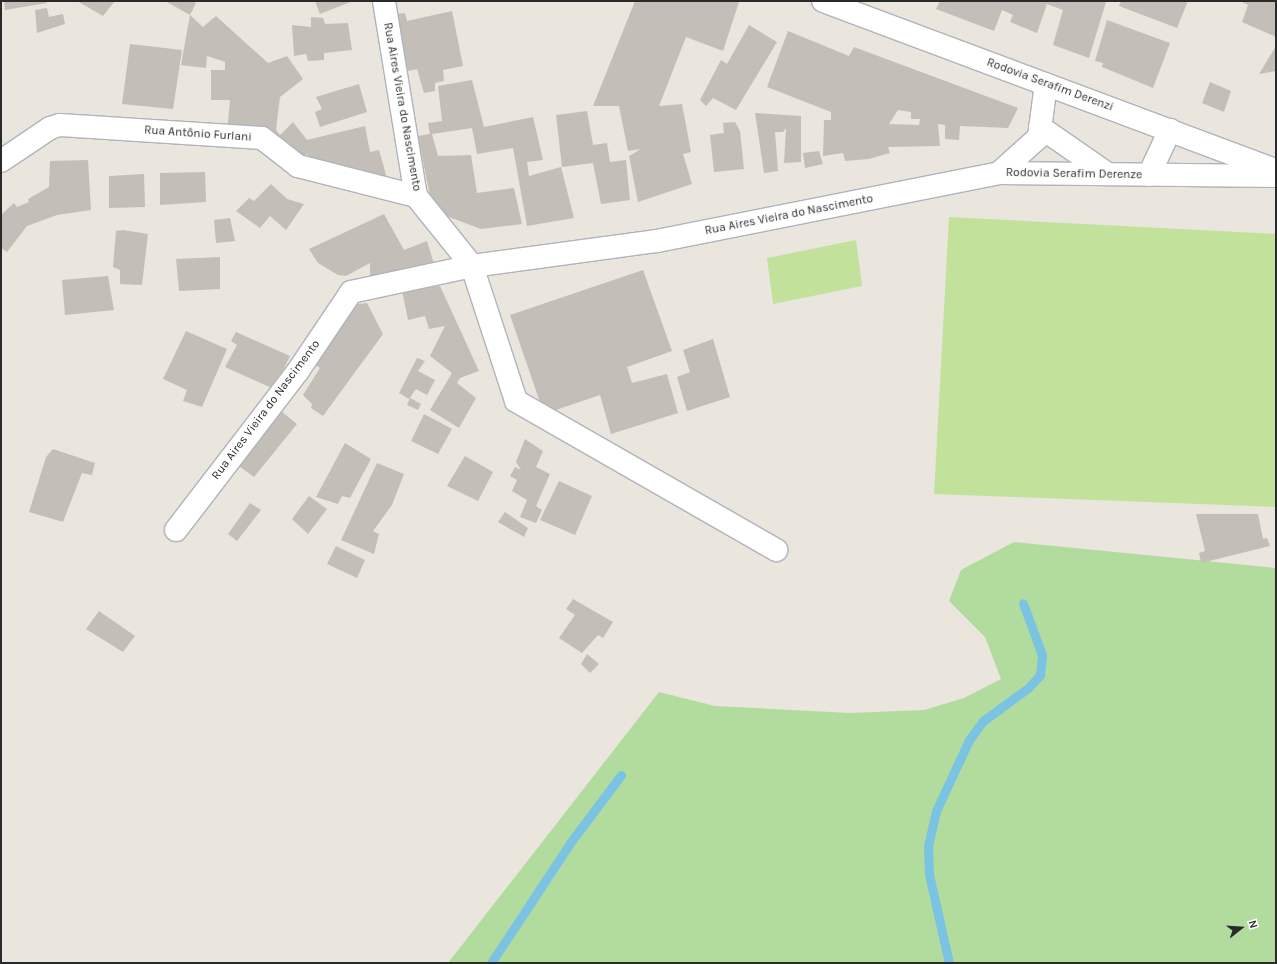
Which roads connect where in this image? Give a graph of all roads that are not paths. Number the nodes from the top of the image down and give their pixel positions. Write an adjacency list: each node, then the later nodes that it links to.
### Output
1 (384, 1): 12 (street, Rua Aires Vieira do Nascimento)
2 (823, 1): 3 (street, Rodovia Serafim Derenzi)
3 (1046, 84): 4 (street, Rua Aires Vieira do Nascimento); 5 (street, Rodovia Serafim Derenzi)
4 (1040, 127): 8 (street, Rua Aires Vieira do Nascimento); 9 (street)
5 (1170, 130): 7 (street, Rodovia Serafim Derenzi); 10 (street, Rodovia Serafim Derenze)
6 (1, 161): 12 (street, Rua Antônio Furlani)
7 (1276, 170)
8 (999, 173): 9 (street, Rodovia Serafim Derenze); 13 (street, Rua Aires Vieira do Nascimento)
9 (1108, 174): 10 (street, Rodovia Serafim Derenze)
10 (1149, 174): 11 (street, Rodovia Serafim Derenze)
11 (1276, 176)
12 (416, 196): 13 (street, Rua Aires Vieira do Nascimento)
13 (472, 266): 14 (street, Rua Aires Vieira do Nascimento); 15 (street, Rua Aires Vieira do Nascimento)
14 (176, 530)
15 (776, 550)

